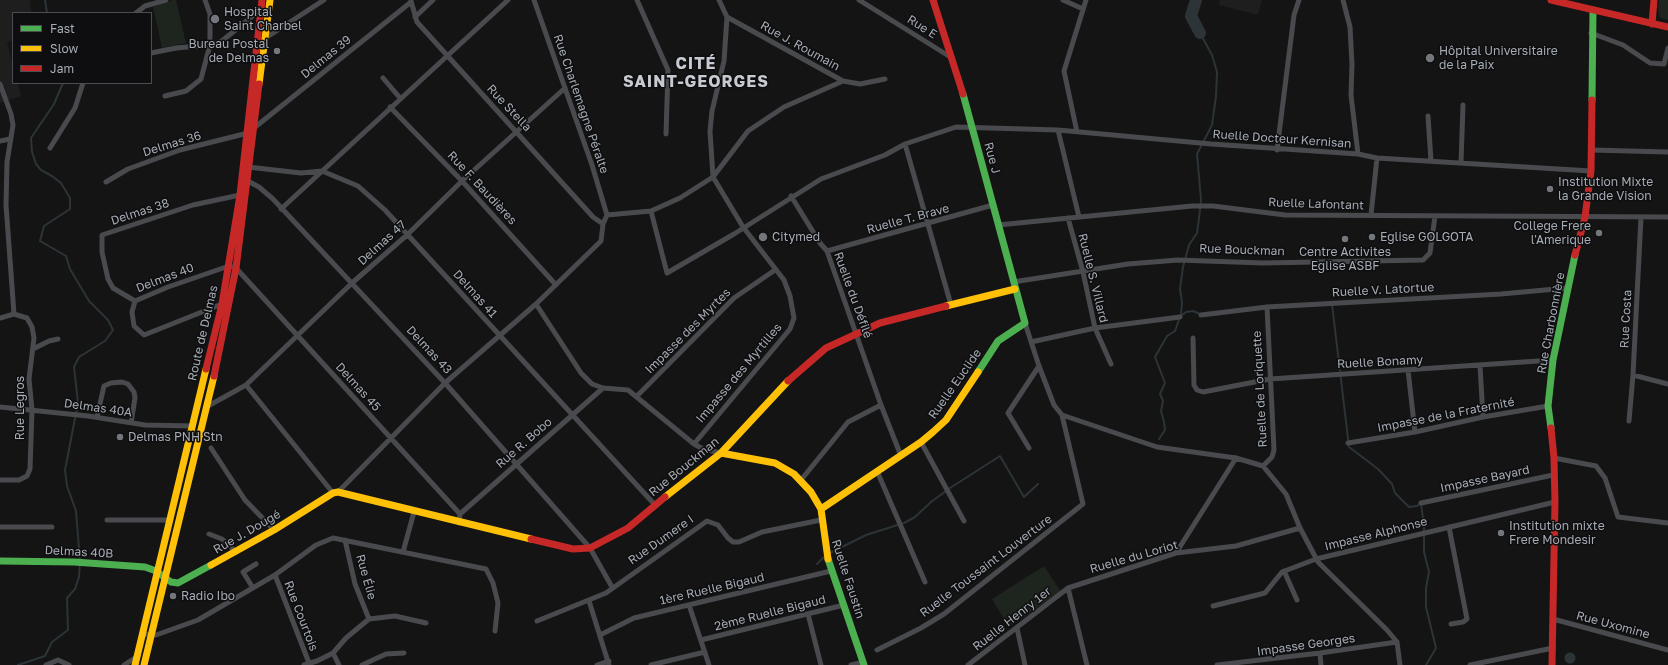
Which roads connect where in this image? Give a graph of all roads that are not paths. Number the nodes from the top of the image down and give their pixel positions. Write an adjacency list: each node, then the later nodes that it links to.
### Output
1 (166, 0): 23 (street)
2 (205, 0): 31 (street)
3 (262, 0): 20 (street, Route de Delmas)
4 (270, 0): 30 (street, Route de Delmas)
5 (324, 0): 30 (street)
6 (433, 0): 24 (street)
7 (508, 0): 34 (street)
8 (534, 0): 41 (street, Rue Charlemagne Péralte)
9 (637, 0): 52 (street)
10 (719, 0): 25 (street)
11 (859, 0): 35 (street, Rue E)
12 (933, 0): 35 (street, Rue J)
13 (1062, 0): 21 (street)
14 (1086, 0): 21 (street)
15 (1299, 0): 58 (street)
16 (1343, 0): 61 (street)
17 (1551, 0): 22 (street)
18 (1654, 0): 26 (street)
19 (411, 1): 24 (street, Rue Stella); 48 (street, Delmas 39)
20 (261, 9): 29 (street, Route de Delmas); 31 (street)
21 (1083, 9): 51 (street)
22 (1593, 10): 26 (street); 28 (street, Rue Charbonnière)
23 (137, 12)
24 (415, 17): 34 (street, Rue Stella)
25 (727, 17): 38 (street, Rue J. Roumain); 68 (street)
26 (1652, 24): 27 (street)
27 (1668, 27)
28 (1591, 33): 32 (street); 59 (street, Rue Charbonnière)
29 (257, 37): 30 (street); 53 (street, Route de Delmas)
30 (266, 39): 48 (street, Route de Delmas)
31 (210, 45): 33 (street); 42 (street)
32 (1668, 48)
33 (152, 53)
34 (447, 56): 43 (street); 50 (street, Rue Stella)
35 (953, 59): 47 (street, Rue J)
36 (383, 78): 43 (street)
37 (885, 79): 38 (street, Rue J. Roumain)
38 (843, 81): 68 (street)
39 (0, 84): 54 (street)
40 (83, 84): 57 (street)
41 (565, 88): 50 (street, Delmas 47); 77 (street, Rue Charlemagne Péralte)
42 (165, 96)
43 (400, 98): 45 (street)
44 (1463, 105): 64 (street)
45 (390, 107): 66 (street); 70 (street, Rue F. Baudières)
46 (1428, 116): 63 (street)
47 (972, 127): 49 (street, Ruelle Docteur Kernisan); 56 (street); 74 (street, Rue J)
48 (254, 128): 53 (street, Delmas 39); 65 (street, Route de Delmas)
49 (1058, 130): 51 (street, Ruelle Docteur Kernisan); 80 (street, Ruelle S. Villard)
50 (517, 131): 70 (street, Delmas 47); 85 (street, Rue Stella)
51 (1077, 132): 58 (street, Ruelle Docteur Kernisan)
52 (666, 134)
53 (246, 135): 65 (street, Route de Delmas); 71 (street, Delmas 36)
54 (10, 139): 55 (street); 103 (street)
55 (0, 141)
56 (905, 144): 73 (street); 86 (street)
57 (50, 148)
58 (1277, 150): 61 (street, Ruelle Docteur Kernisan)
59 (1591, 150): 60 (street); 67 (street, Rue Charbonnière)
60 (1668, 152)
61 (1358, 154): 62 (street, Ruelle Docteur Kernisan)
62 (1377, 158): 63 (street, Ruelle Docteur Kernisan); 78 (street)
63 (1431, 162): 64 (street, Ruelle Docteur Kernisan)
64 (1461, 163): 67 (street, Ruelle Docteur Kernisan)
65 (246, 166): 66 (street, Delmas 41); 69 (street, Route de Delmas)
66 (322, 171): 75 (street); 89 (street, Delmas 41)
67 (1591, 171): 84 (street, Rue Charbonnière)
68 (713, 177): 76 (street); 88 (street)
69 (245, 180): 72 (street, Route de Delmas); 75 (street, Delmas 43); 91 (street, Route de Delmas)
70 (462, 181): 89 (street, Delmas 47); 95 (street, Rue F. Baudières)
71 (106, 182)
72 (240, 195): 91 (street, Route de Delmas); 98 (street, Delmas 38)
73 (791, 196): 88 (street); 90 (street, Ruelle du Défilé)
74 (993, 205): 86 (street, Ruelle T. Brave); 87 (street, Rue J)
75 (282, 209): 94 (street, Delmas 43)
76 (651, 211): 77 (street); 88 (street)
77 (607, 215): 85 (street)
78 (1371, 215): 79 (street, Ruelle Lafontant); 80 (street, Ruelle Lafontant)
79 (1435, 216): 84 (street, Ruelle Lafontant); 93 (street, Rue Bouckman)
80 (1080, 217): 83 (street, Ruelle Lafontant)
81 (1641, 217): 82 (street, Ruelle Lafontant); 84 (street, Ruelle Lafontant); 121 (street, Rue Costa)
82 (1668, 217)
83 (1068, 218): 87 (street, Ruelle Lafontant); 93 (street, Ruelle S. Villard)
84 (1585, 218): 97 (street, Rue Charbonnière)
85 (603, 224): 95 (street)
86 (928, 224): 90 (street, Ruelle T. Brave); 101 (street)
87 (998, 225): 96 (street, Rue J)
88 (743, 227): 92 (street)
89 (407, 235): 94 (street, Delmas 47); 111 (street, Delmas 41)
90 (827, 251): 109 (street, Ruelle du Défilé)
91 (232, 267): 98 (street, Delmas 40); 99 (street, Route de Delmas); 110 (street, Delmas 45); 129 (street, Route de Delmas)
92 (775, 270): 127 (street, Impasse des Myrtes); 143 (street, Impasse des Myrtilles)
93 (1083, 272): 96 (street, Rue Bouckman); 108 (street, Ruelle S. Villard)
94 (352, 283): 110 (street, Delmas 47); 123 (street, Delmas 43)
95 (556, 285): 100 (street)
96 (1014, 285): 101 (street, Rue Bouckman); 107 (street, Rue J)
97 (1567, 288): 102 (street, Ruelle V. Latortue); 116 (street, Rue Charbonnière)
98 (135, 301): 99 (street, Delmas 40)
99 (222, 304): 139 (street, Route de Delmas)
100 (536, 304): 111 (street); 126 (street)
101 (950, 305): 109 (street, Rue Bouckman)
102 (1267, 307): 104 (street, Ruelle V. Latortue); 122 (street, Ruelle de Loriquette)
103 (14, 314): 106 (street); 115 (street, Rue Legros)
104 (1201, 315)
105 (1180, 317): 108 (street)
106 (0, 318)
107 (1025, 323): 114 (street); 142 (street, Ruelle Euclide)
108 (1094, 328): 114 (street); 117 (street, Ruelle S. Villard)
109 (857, 333): 128 (street, Ruelle du Défilé); 147 (street, Rue Bouckman)
110 (299, 336): 125 (street, Delmas 47); 141 (street, Delmas 45)
111 (499, 336): 123 (street); 133 (street, Delmas 41)
112 (1193, 338): 122 (street, Ruelle Bonamy)
113 (58, 340): 115 (street)
114 (1031, 342): 118 (street)
115 (33, 349): 132 (street, Rue Legros)
116 (1552, 360): 119 (street, Ruelle Bonamy); 130 (street, Rue Charbonnière)
117 (1111, 364)
118 (1039, 366): 134 (street); 146 (street)
119 (1480, 366): 120 (street, Ruelle Bonamy); 136 (street)
120 (1408, 370): 122 (street, Ruelle Bonamy); 140 (street)
121 (1633, 375): 124 (street); 137 (street, Rue Costa)
122 (1270, 379): 152 (street, Ruelle de Loriquette)
123 (446, 383): 141 (street); 151 (street, Delmas 43)
124 (1668, 384)
125 (246, 385): 129 (street, Delmas 47); 157 (street)
126 (603, 388): 127 (street); 133 (street, Rue R. Bobo)
127 (637, 396): 143 (street)
128 (881, 405): 148 (street, Ruelle du Défilé); 156 (street)
129 (208, 406): 188 (street, Route de Delmas)
130 (1548, 406): 136 (street, Impasse de la Fraternité); 150 (street, Rue Charbonnière)
131 (0, 408): 132 (street, Delmas 40A)
132 (32, 410): 135 (street, Delmas 40A); 155 (street, Rue Legros)
133 (572, 415): 151 (street, Rue R. Bobo); 160 (street, Delmas 41)
134 (1062, 415): 149 (street); 211 (street, Ruelle Toussaint Louverture)
135 (97, 417): 138 (street, Delmas 40A); 138 (street)
136 (1483, 417): 140 (street, Impasse de la Fraternité)
137 (1629, 421)
138 (131, 422): 139 (street, Delmas 40A)
139 (193, 426): 165 (street, Route de Delmas)
140 (1415, 432): 144 (street, Impasse de la Fraternité)
141 (391, 438): 157 (street); 163 (street, Delmas 45)
142 (921, 442): 148 (street, Ruelle Euclide); 167 (street)
143 (694, 444): 147 (street)
144 (1348, 444)
145 (211, 448): 174 (street)
146 (1028, 448)
147 (721, 453): 156 (street); 160 (street, Rue Bouckman)
148 (901, 456): 153 (street, Ruelle Euclide)
149 (1236, 458): 152 (street); 180 (street)
150 (1554, 458): 154 (street, Rue Charbonnière); 169 (street)
151 (516, 463): 163 (street, Rue R. Bobo); 177 (street, Delmas 43)
152 (1263, 466): 173 (street)
153 (877, 472): 161 (street, Ruelle Euclide); 189 (street)
154 (1553, 475): 158 (street, Rue Charbonnière); 159 (street, Impasse Bayard)
155 (0, 480)
156 (801, 480): 161 (street)
157 (335, 492): 162 (street, Rue Bouckman); 174 (street, Rue J. Dougé)
158 (1555, 502): 172 (street, Impasse Alphonse); 200 (street, Rue Charbonnière)
159 (1421, 503)
160 (655, 504): 177 (street, Rue Bouckman)
161 (821, 509): 166 (street, Ruelle Faustin)
162 (414, 512): 168 (street, Rue Bouckman); 179 (street)
163 (460, 514): 168 (street)
164 (107, 520): 165 (street)
165 (170, 520): 184 (street, Route de Delmas)
166 (821, 520): 185 (street, Ruelle Faustin); 190 (street, Rue Dumere I)
167 (964, 521)
168 (459, 523): 177 (street, Rue Bouckman)
169 (1668, 523)
170 (52, 526): 171 (street)
171 (0, 527)
172 (1449, 527): 181 (street, Impasse Alphonse); 203 (street)
173 (1300, 528): 180 (street, Ruelle du Loriot); 181 (street)
174 (274, 530): 178 (street, Rue J. Dougé)
175 (209, 534): 178 (street)
176 (345, 540): 179 (street); 187 (street); 199 (street, Rue Élie)
177 (590, 548): 190 (street, Delmas 43)
178 (236, 552): 188 (street, Rue J. Dougé)
179 (403, 552): 205 (street)
180 (1176, 553): 192 (street, Ruelle du Loriot)
181 (1317, 560): 186 (street, Impasse Alphonse); 209 (street)
182 (0, 561): 184 (street, Delmas 40B)
183 (256, 564): 191 (street)
184 (156, 571): 188 (street); 206 (street, Route de Delmas)
185 (831, 571): 195 (street, Ruelle Faustin); 196 (street, 1ère Ruelle Bigaud)
186 (1284, 571): 193 (street); 197 (street, Impasse Alphonse)
187 (274, 575): 191 (street); 221 (street, Rue Courtois)
188 (165, 578): 206 (street, Route de Delmas)
189 (925, 582)
190 (612, 587): 194 (street, Rue Dumere I)
191 (252, 588): 206 (street)
192 (1068, 588): 204 (street, Ruelle Henry 1er); 236 (street)
193 (1297, 600)
194 (589, 601): 201 (street, Rue Dumere I); 207 (street)
195 (844, 604): 198 (street, 2ème Ruelle Bigaud); 219 (street, Ruelle Faustin)
196 (689, 605): 207 (street, 1ère Ruelle Bigaud); 208 (street)
197 (1213, 606)
198 (808, 614): 208 (street, 2ème Ruelle Bigaud); 232 (street)
199 (368, 619): 202 (street); 213 (street)
200 (1553, 619): 210 (street, Rue Charbonnière); 212 (street, Rue Uxomine)
201 (537, 621)
202 (426, 623)
203 (1450, 624)
204 (1017, 628): 234 (street, Ruelle Henry 1er); 235 (street)
205 (494, 631)
206 (147, 635): 217 (street, Route de Delmas); 226 (street, Route de Delmas)
207 (600, 635): 218 (street)
208 (701, 640): 214 (street)
209 (1397, 642): 216 (street, Impasse Georges); 239 (street)
210 (1553, 648): 240 (street); 241 (street, Rue Charbonnière)
211 (877, 650)
212 (1668, 650)
213 (334, 652): 221 (street); 227 (street)
214 (705, 652): 230 (street); 231 (street)
215 (404, 653): 228 (street)
216 (1320, 653): 220 (street, Impasse Georges); 238 (street)
217 (138, 656): 224 (street); 225 (street, Route de Delmas)
218 (609, 663): 229 (street)
219 (864, 663): 233 (street)
220 (1253, 663): 237 (street, Impasse Georges)
221 (306, 664)
222 (46, 665): 223 (street)
223 (69, 665)
224 (124, 665)
225 (135, 665)
226 (144, 665)
227 (339, 665)
228 (362, 665)
229 (597, 665)
230 (651, 665)
231 (709, 665)
232 (821, 665)
233 (851, 665)
234 (968, 665)
235 (1026, 665)
236 (1087, 665)
237 (1217, 665)
238 (1321, 665)
239 (1400, 665)
240 (1470, 665)
241 (1552, 665)

